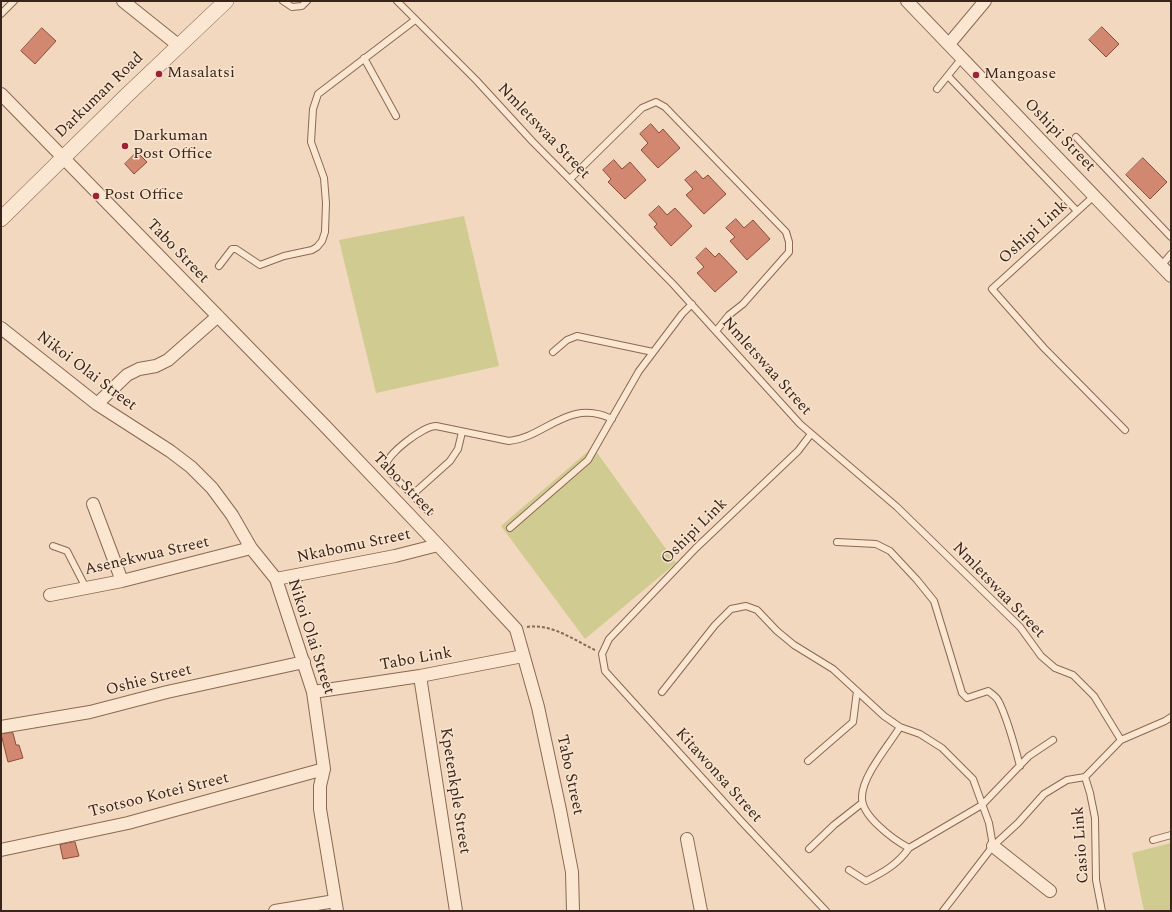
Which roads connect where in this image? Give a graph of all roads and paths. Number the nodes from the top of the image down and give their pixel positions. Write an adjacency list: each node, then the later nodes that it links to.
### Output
1 (14, 1): 9 (lane)
2 (123, 1): 12 (street)
3 (226, 1): 12 (street, Darkuman Road)
4 (283, 1): 5 (lane)
5 (307, 1)
6 (907, 1): 11 (street, Oshipi Street)
7 (985, 1): 11 (street)
8 (400, 2): 10 (lane, Nmletswaa Street)
9 (1, 14)
10 (415, 20): 13 (lane); 21 (lane, Nmletswaa Street)
11 (949, 44): 14 (street, Oshipi Street)
12 (178, 45): 20 (street, Darkuman Road)
13 (364, 58): 18 (lane); 27 (lane)
14 (962, 58): 15 (lane); 22 (street, Oshipi Street)
15 (948, 76): 16 (lane); 23 (lane)
16 (937, 89)
17 (1, 94): 20 (street, Tabo Street)
18 (396, 116)
19 (1076, 137): 25 (lane)
20 (64, 157): 24 (street, Darkuman Road); 31 (street, Tabo Street)
21 (570, 179): 30 (lane, Nmletswaa Street); 33 (lane)
22 (1094, 196): 23 (lane, Oshipi Link); 28 (street, Oshipi Street)
23 (1077, 211): 38 (lane, Oshipi Link)
24 (1, 219)
25 (1171, 237)
26 (1171, 254): 28 (lane)
27 (219, 266)
28 (1161, 266): 29 (street, Oshipi Street)
29 (1171, 276)
30 (692, 304): 33 (lane, Nmletswaa Street); 35 (lane)
31 (218, 316): 36 (street); 46 (street, Tabo Street)
32 (1, 328): 36 (street, Nikoi Olai Street)
33 (716, 331): 40 (lane, Nmletswaa Street)
34 (553, 352): 35 (lane)
35 (653, 352): 37 (lane)
36 (97, 404): 48 (street, Nikoi Olai Street)
37 (612, 418): 39 (lane); 44 (lane)
38 (1125, 430)
39 (462, 432): 41 (lane); 41 (lane)
40 (811, 434): 54 (lane, Oshipi Link); 65 (lane, Nmletswaa Street)
41 (412, 495): 43 (lane)
42 (93, 504): 50 (street)
43 (429, 512)
44 (510, 528)
45 (837, 542): 67 (lane)
46 (438, 545): 49 (street, Nkabomu Street); 53 (street, Tabo Street)
47 (53, 546): 51 (lane)
48 (251, 548): 49 (street, Nikoi Olai Street); 50 (street, Asenekwua Street)
49 (276, 579): 56 (street, Nikoi Olai Street)
50 (122, 581): 51 (street, Asenekwua Street)
51 (86, 588): 52 (street, Asenekwua Street)
52 (50, 595)
53 (516, 629): 54 (path); 55 (street, Tabo Street)
54 (602, 654): 86 (lane, Kitawonsa Street)
55 (523, 656): 57 (street, Tabo Link); 84 (street, Tabo Street)
56 (304, 662): 59 (street, Nikoi Olai Street); 62 (street, Oshie Street)
57 (420, 676): 59 (street, Tabo Link); 83 (street, Kpetenkple Street)
58 (857, 691): 60 (lane); 63 (lane); 66 (lane)
59 (313, 692): 68 (street, Nikoi Olai Street)
60 (662, 692)
61 (1171, 717): 65 (lane)
62 (1, 727)
63 (900, 727): 70 (lane); 71 (lane)
64 (1053, 740): 67 (lane)
65 (1121, 740): 69 (lane)
66 (808, 761)
67 (1020, 766): 71 (lane)
68 (324, 769): 78 (street, Tsotsoo Kotei Street); 81 (street, Nikoi Olai Street)
69 (1085, 777): 75 (lane); 88 (lane, Casio Link)
70 (862, 803): 76 (lane); 77 (lane)
71 (982, 805): 75 (lane); 76 (lane)
72 (1171, 835): 74 (lane)
73 (687, 840): 85 (street)
74 (1154, 840)
75 (993, 846): 80 (street); 87 (lane)
76 (909, 848): 79 (lane)
77 (809, 849)
78 (1, 850)
79 (849, 870)
80 (1050, 892)
81 (336, 906): 82 (street)
82 (275, 911)
83 (456, 911)
84 (573, 911)
85 (701, 911)
86 (826, 911)
87 (943, 911)
88 (1102, 911)

